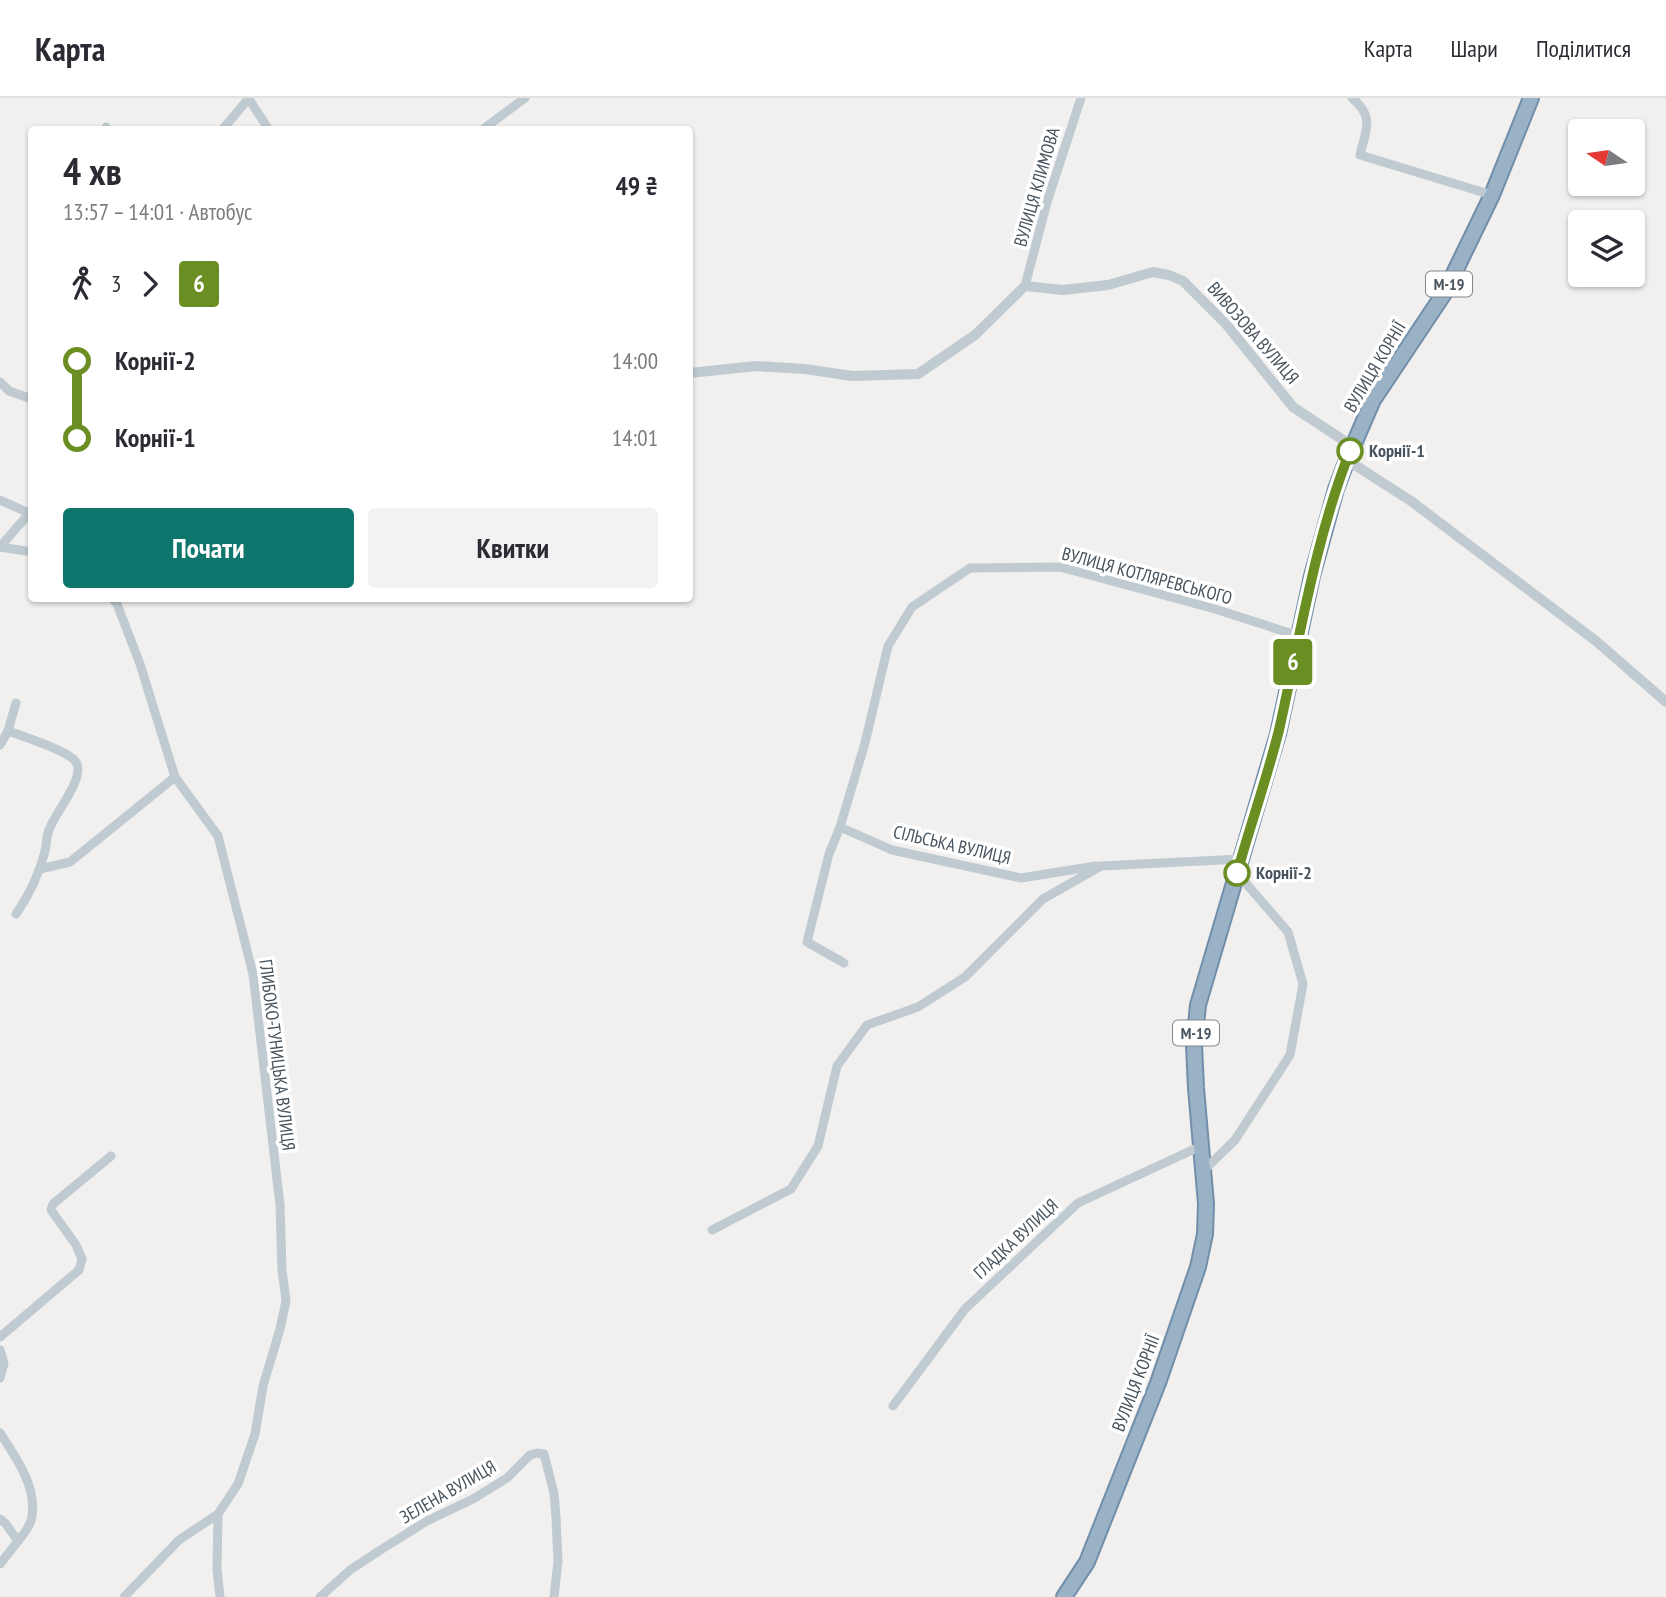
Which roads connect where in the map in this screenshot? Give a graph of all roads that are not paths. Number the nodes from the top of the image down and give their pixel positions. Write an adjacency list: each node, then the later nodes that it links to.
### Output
1 (249, 98): 6 (street); 7 (street)
2 (525, 98): 8 (street)
3 (1080, 98): 10 (street, ВУЛИЦЯ КЛИМОВА)
4 (1352, 98): 9 (street)
5 (1531, 98): 9 (highway, ВУЛИЦЯ КОРНІЇ / М-19)
6 (225, 126)
7 (266, 126)
8 (487, 126)
9 (1492, 195): 14 (highway, ВУЛИЦЯ КОРНІЇ / М-19)
10 (1025, 286): 11 (street); 14 (street, ВИВОЗОВА ВУЛИЦЯ)
11 (693, 373)
12 (0, 382): 13 (street)
13 (28, 398)
14 (1349, 453): 21 (highway, ВУЛИЦЯ КОРНІЇ / М-19); 22 (street, ВИВОЗОВА ВУЛИЦЯ)
15 (0, 500): 16 (street)
16 (28, 511)
17 (28, 514): 18 (street)
18 (0, 547): 19 (street)
19 (28, 551)
20 (115, 602): 26 (street, ГЛИБОКО-ТУНИЦЬКА ВУЛИЦЯ)
21 (1299, 635): 27 (street, ВУЛИЦЯ КОТЛЯРЕВСЬКОГО); 29 (highway, ВУЛИЦЯ КОРНІЇ / М-19)
22 (1666, 702)
23 (16, 703): 24 (street)
24 (8, 731): 25 (street); 30 (street)
25 (0, 745)
26 (175, 777): 30 (street); 42 (street, ГЛИБОКО-ТУНИЦЬКА ВУЛИЦЯ)
27 (840, 827): 28 (street, СІЛЬСЬКА ВУЛИЦЯ); 32 (street)
28 (1101, 866): 29 (street, СІЛЬСЬКА ВУЛИЦЯ); 36 (street, СІЛЬСЬКА ВУЛИЦЯ)
29 (1239, 866): 33 (highway, ВУЛИЦЯ КОРНІЇ / М-19); 35 (street)
30 (40, 869): 31 (street)
31 (16, 915)
32 (844, 963)
33 (1201, 1146): 35 (highway, ВУЛИЦЯ КОРНІЇ / М-19); 40 (street, ГЛАДКА ВУЛИЦЯ)
34 (111, 1156): 37 (street)
35 (1203, 1171): 50 (highway, ВУЛИЦЯ КОРНІЇ / М-19)
36 (712, 1230)
37 (0, 1337)
38 (0, 1350): 39 (street)
39 (0, 1378)
40 (893, 1406)
41 (0, 1433): 44 (street)
42 (218, 1514): 46 (street); 47 (street)
43 (0, 1519): 44 (street)
44 (18, 1541): 45 (street)
45 (0, 1564)
46 (124, 1597)
47 (220, 1597)
48 (320, 1597): 49 (street, ЗЕЛЕНА ВУЛИЦЯ)
49 (554, 1597)
50 (1064, 1597)

